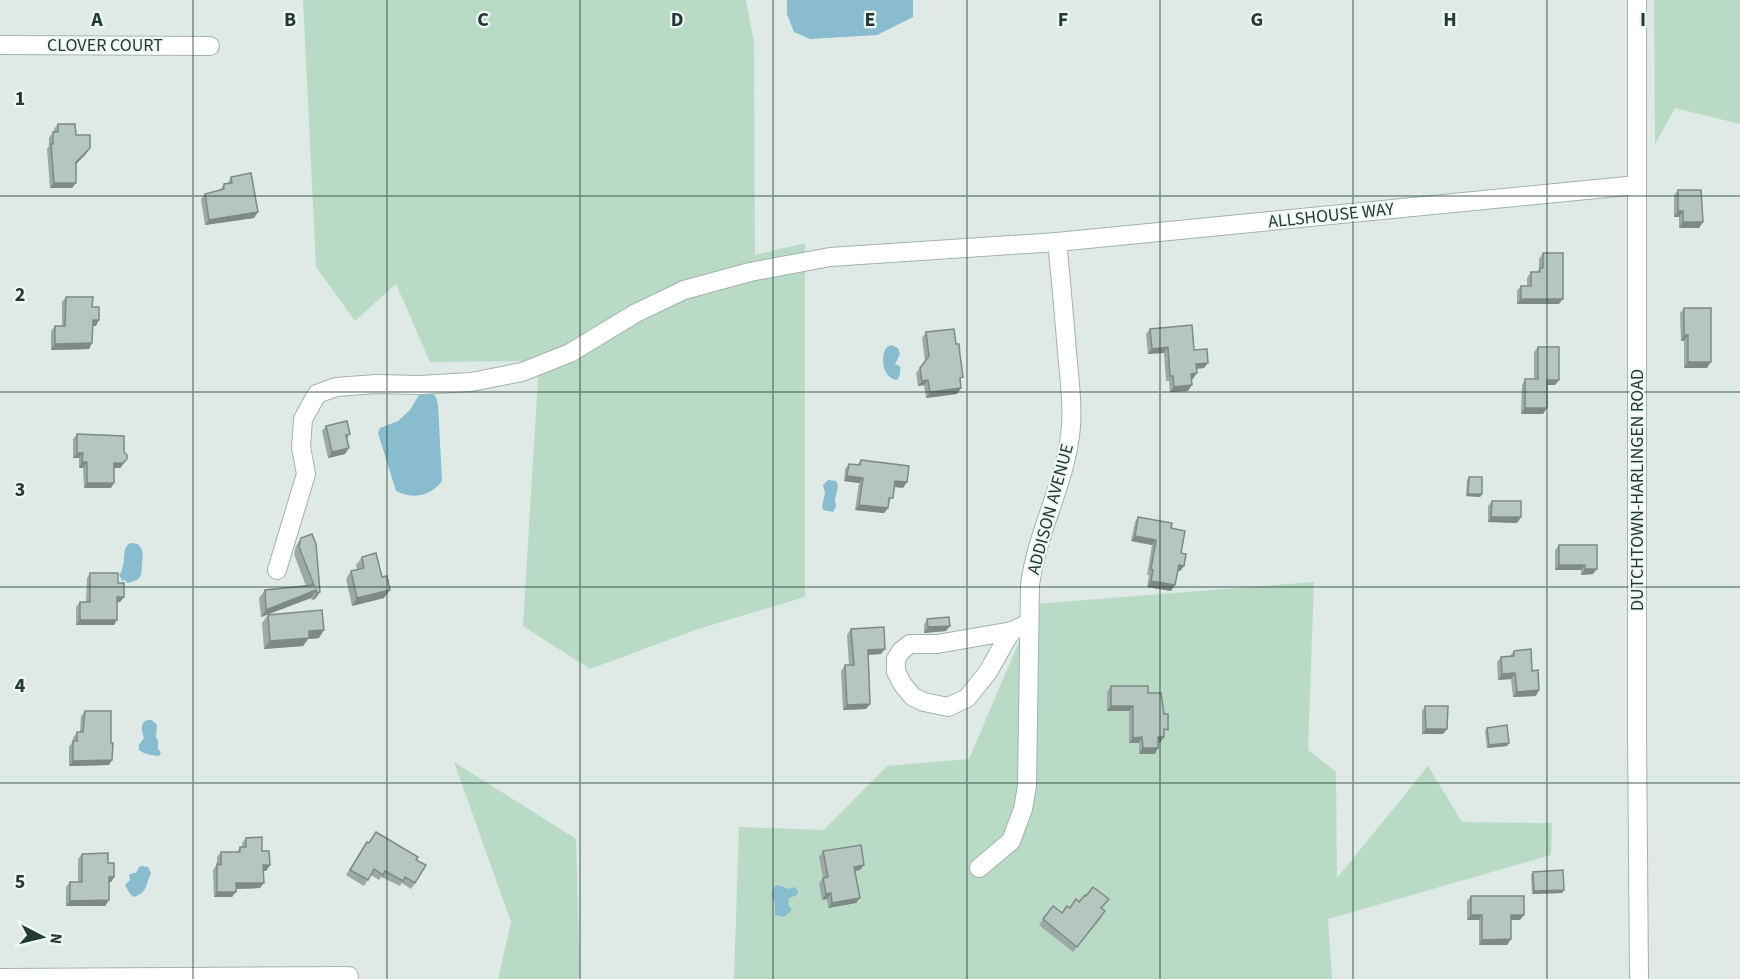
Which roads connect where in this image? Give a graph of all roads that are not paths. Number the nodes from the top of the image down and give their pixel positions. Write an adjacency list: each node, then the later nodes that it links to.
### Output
1 (1637, 0): 4 (street, DUTCHTOWN-HARLINGEN ROAD)
2 (0, 45): 3 (street, CLOVER COURT)
3 (210, 46)
4 (1637, 185): 5 (street, ALLSHOUSE WAY); 12 (street, DUTCHTOWN-HARLINGEN ROAD)
5 (1058, 243): 6 (street, ALLSHOUSE WAY); 7 (street, ADDISON AVENUE)
6 (277, 570)
7 (1029, 623): 8 (street); 9 (street, ADDISON AVENUE)
8 (1012, 631): 8 (street)
9 (979, 868)
10 (350, 976): 11 (street)
11 (0, 978)
12 (1639, 979)

